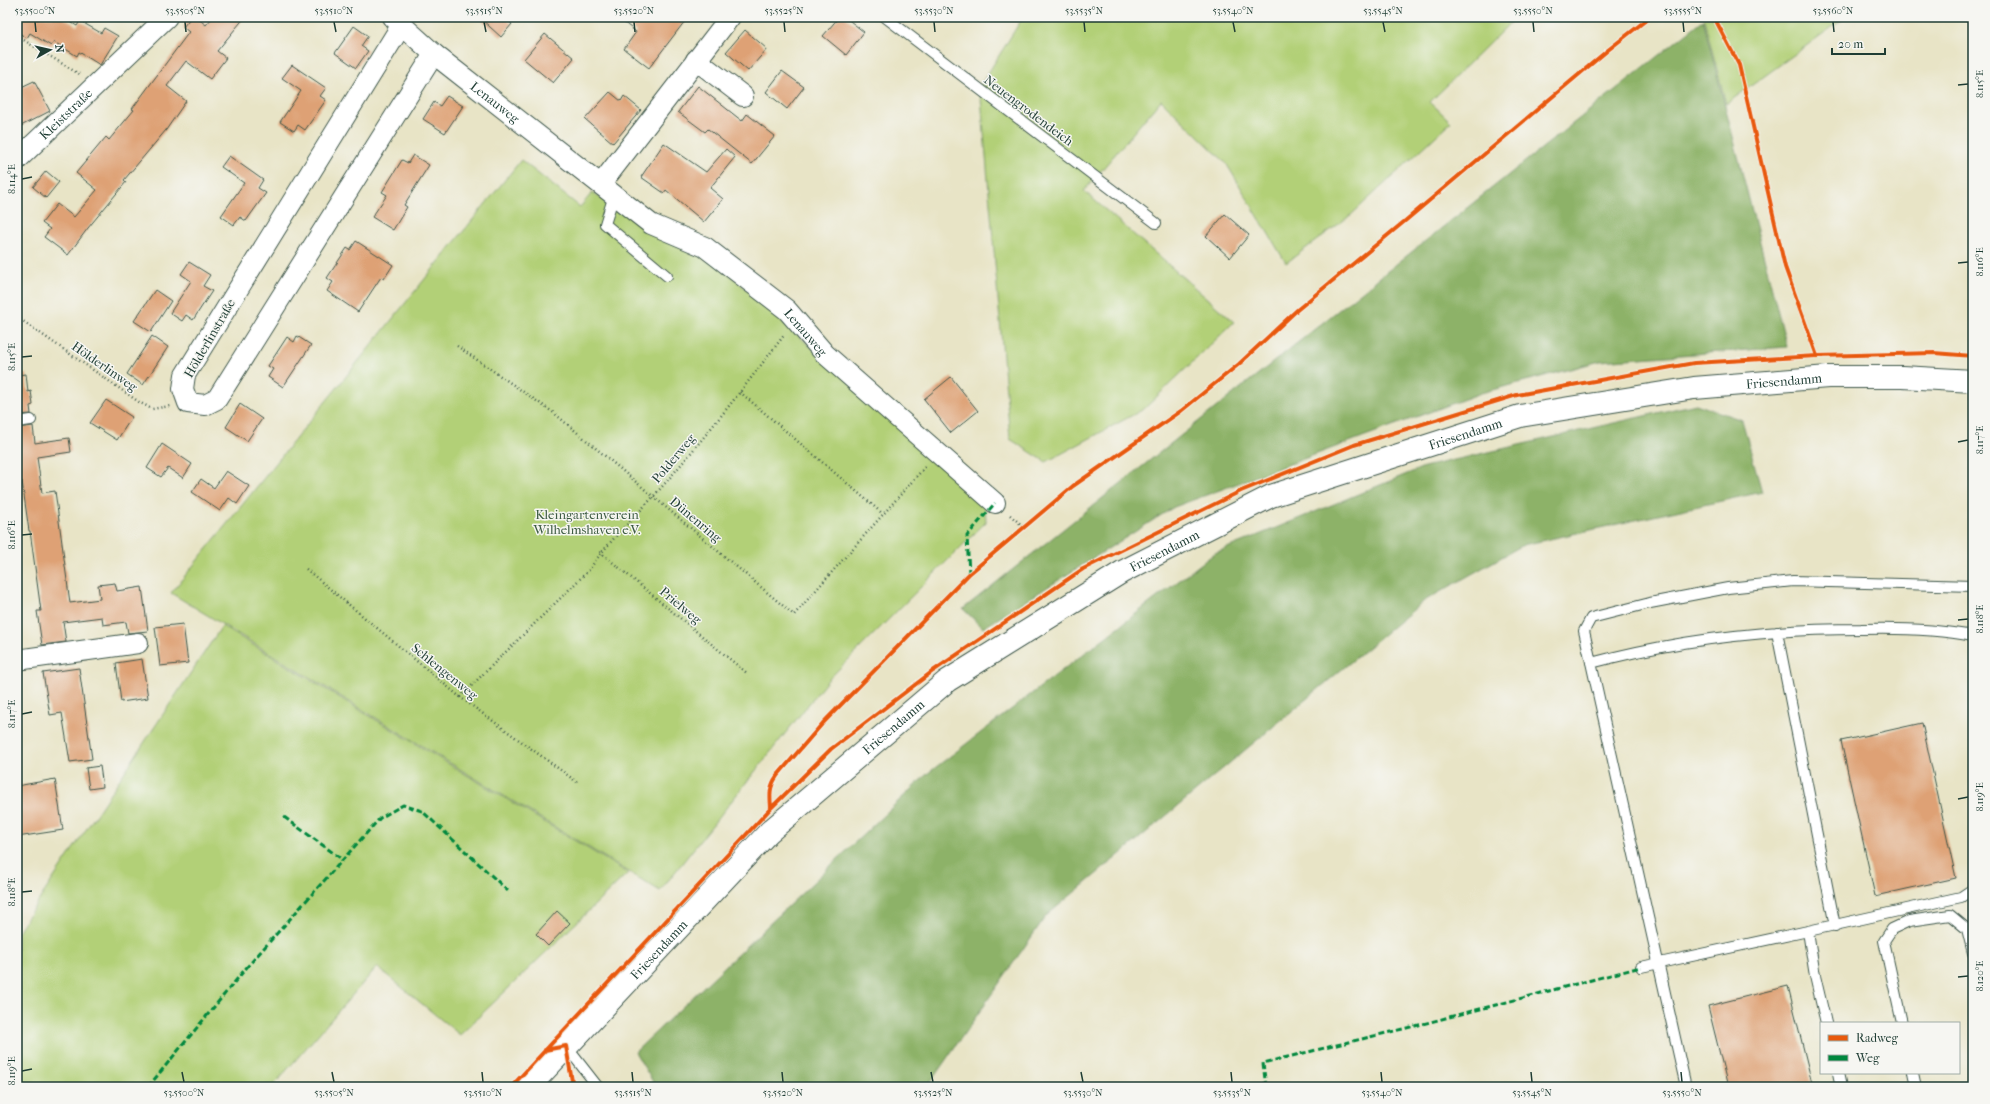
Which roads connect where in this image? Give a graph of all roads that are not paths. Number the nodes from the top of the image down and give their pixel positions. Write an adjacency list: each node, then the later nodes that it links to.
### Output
1 (167, 17): 8 (street, Kleiststraße)
2 (730, 17): 6 (street)
3 (885, 17): 10 (lane, Neuengrodendeich)
4 (397, 21): 5 (street, Lenauweg); 5 (street, Hölderlinstraße)
5 (434, 54): 9 (street, Lenauweg)
6 (696, 60): 7 (street); 9 (street)
7 (743, 96)
8 (17, 160)
9 (607, 190): 11 (lane); 15 (street, Lenauweg)
10 (1156, 223)
11 (667, 276)
12 (1973, 381): 32 (main road, Friesendamm)
13 (31, 420): 14 (lane)
14 (17, 422)
15 (995, 502)
16 (1973, 586): 21 (lane)
17 (1777, 632): 18 (lane); 21 (lane); 25 (lane)
18 (1973, 636)
19 (138, 643): 20 (street)
20 (17, 660)
21 (1591, 663): 28 (lane)
22 (1973, 890): 23 (lane)
23 (1961, 896): 24 (lane); 25 (lane)
24 (1973, 899)
25 (1835, 926): 26 (lane)
26 (1808, 932): 28 (lane); 30 (lane)
27 (1973, 953): 31 (lane)
28 (1658, 964): 29 (lane); 37 (lane)
29 (1641, 967)
30 (1826, 1022)
31 (1902, 1022)
32 (566, 1046): 35 (main road, Friesendamm); 36 (lane)
33 (1838, 1074): 38 (lane)
34 (1913, 1074): 39 (lane)
35 (529, 1087)
36 (598, 1087)
37 (1686, 1087)
38 (1841, 1087)
39 (1916, 1087)

